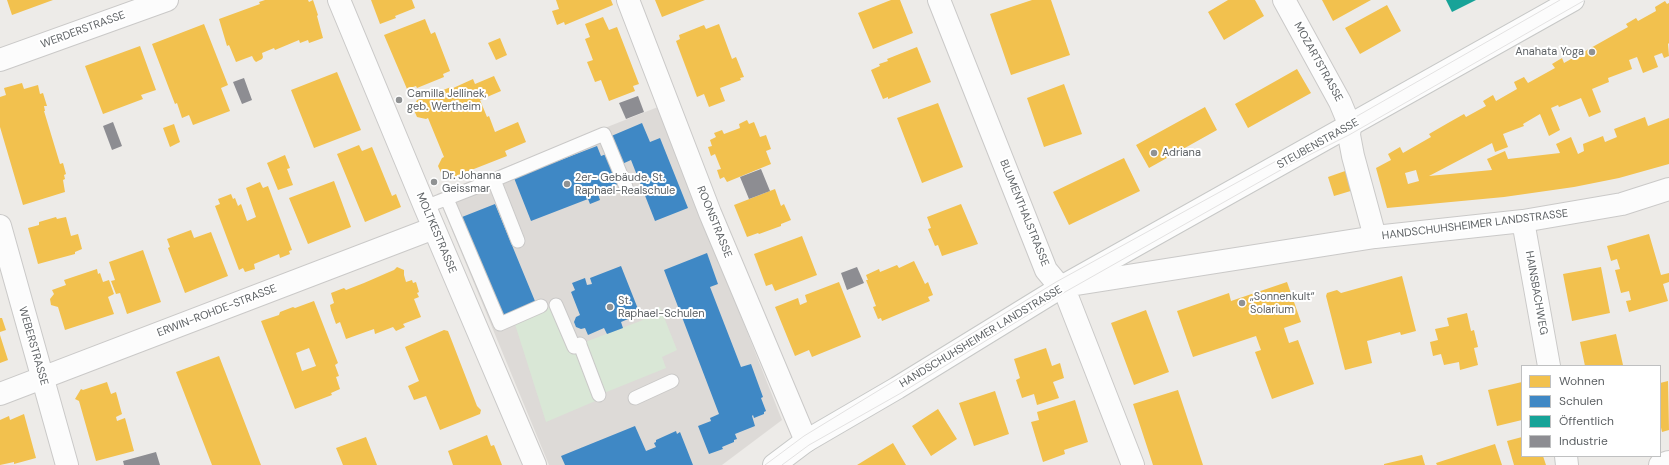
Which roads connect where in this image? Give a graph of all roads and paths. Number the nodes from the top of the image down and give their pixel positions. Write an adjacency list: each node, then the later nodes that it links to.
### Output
1 (167, 0): 7 (street, WERDERSTRASSE)
2 (339, 0): 13 (street, MOLTKESTRASSE)
3 (628, 0): 28 (street, ROONSTRASSE)
4 (939, 0): 19 (street, BLUMENTHALSTRASSE)
5 (1284, 0): 8 (street, MOZARTSTRASSE)
6 (1573, 0): 8 (street, STEUBENSTRASSE)
7 (0, 60)
8 (1350, 126): 17 (street, HANDSCHUHSHEIMER LANDSTRASSE); 19 (street, STEUBENSTRASSE)
9 (494, 180): 10 (lane); 12 (lane); 18 (lane)
10 (626, 188)
11 (1669, 189): 14 (street, HANDSCHUHSHEIMER LANDSTRASSE)
12 (447, 199): 13 (lane); 21 (lane)
13 (425, 207): 16 (street, MOLTKESTRASSE)
14 (1523, 221): 17 (street, HANDSCHUHSHEIMER LANDSTRASSE); 22 (street, HAINSBACHWEG)
15 (0, 226): 23 (street, WEBERSTRASSE)
16 (434, 228): 23 (street, ERWIN-ROHDE-STRASSE); 31 (street, MOLTKESTRASSE)
17 (1375, 237): 19 (street, HANDSCHUHSHEIMER LANDSTRASSE)
18 (518, 241)
19 (1063, 286): 28 (street, HANDSCHUHSHEIMER LANDSTRASSE); 33 (street, BLUMENTHALSTRASSE)
20 (556, 305): 26 (lane)
21 (541, 306)
22 (1549, 365)
23 (42, 378): 25 (street, ERWIN-ROHDE-STRASSE); 30 (street, WEBERSTRASSE)
24 (672, 381): 27 (lane)
25 (0, 394)
26 (599, 395)
27 (634, 398)
28 (806, 441): 32 (street, HANDSCHUHSHEIMER LANDSTRASSE)
29 (1669, 462): 34 (street)
30 (67, 465)
31 (535, 465)
32 (774, 465)
33 (1133, 465)
34 (1660, 465)

